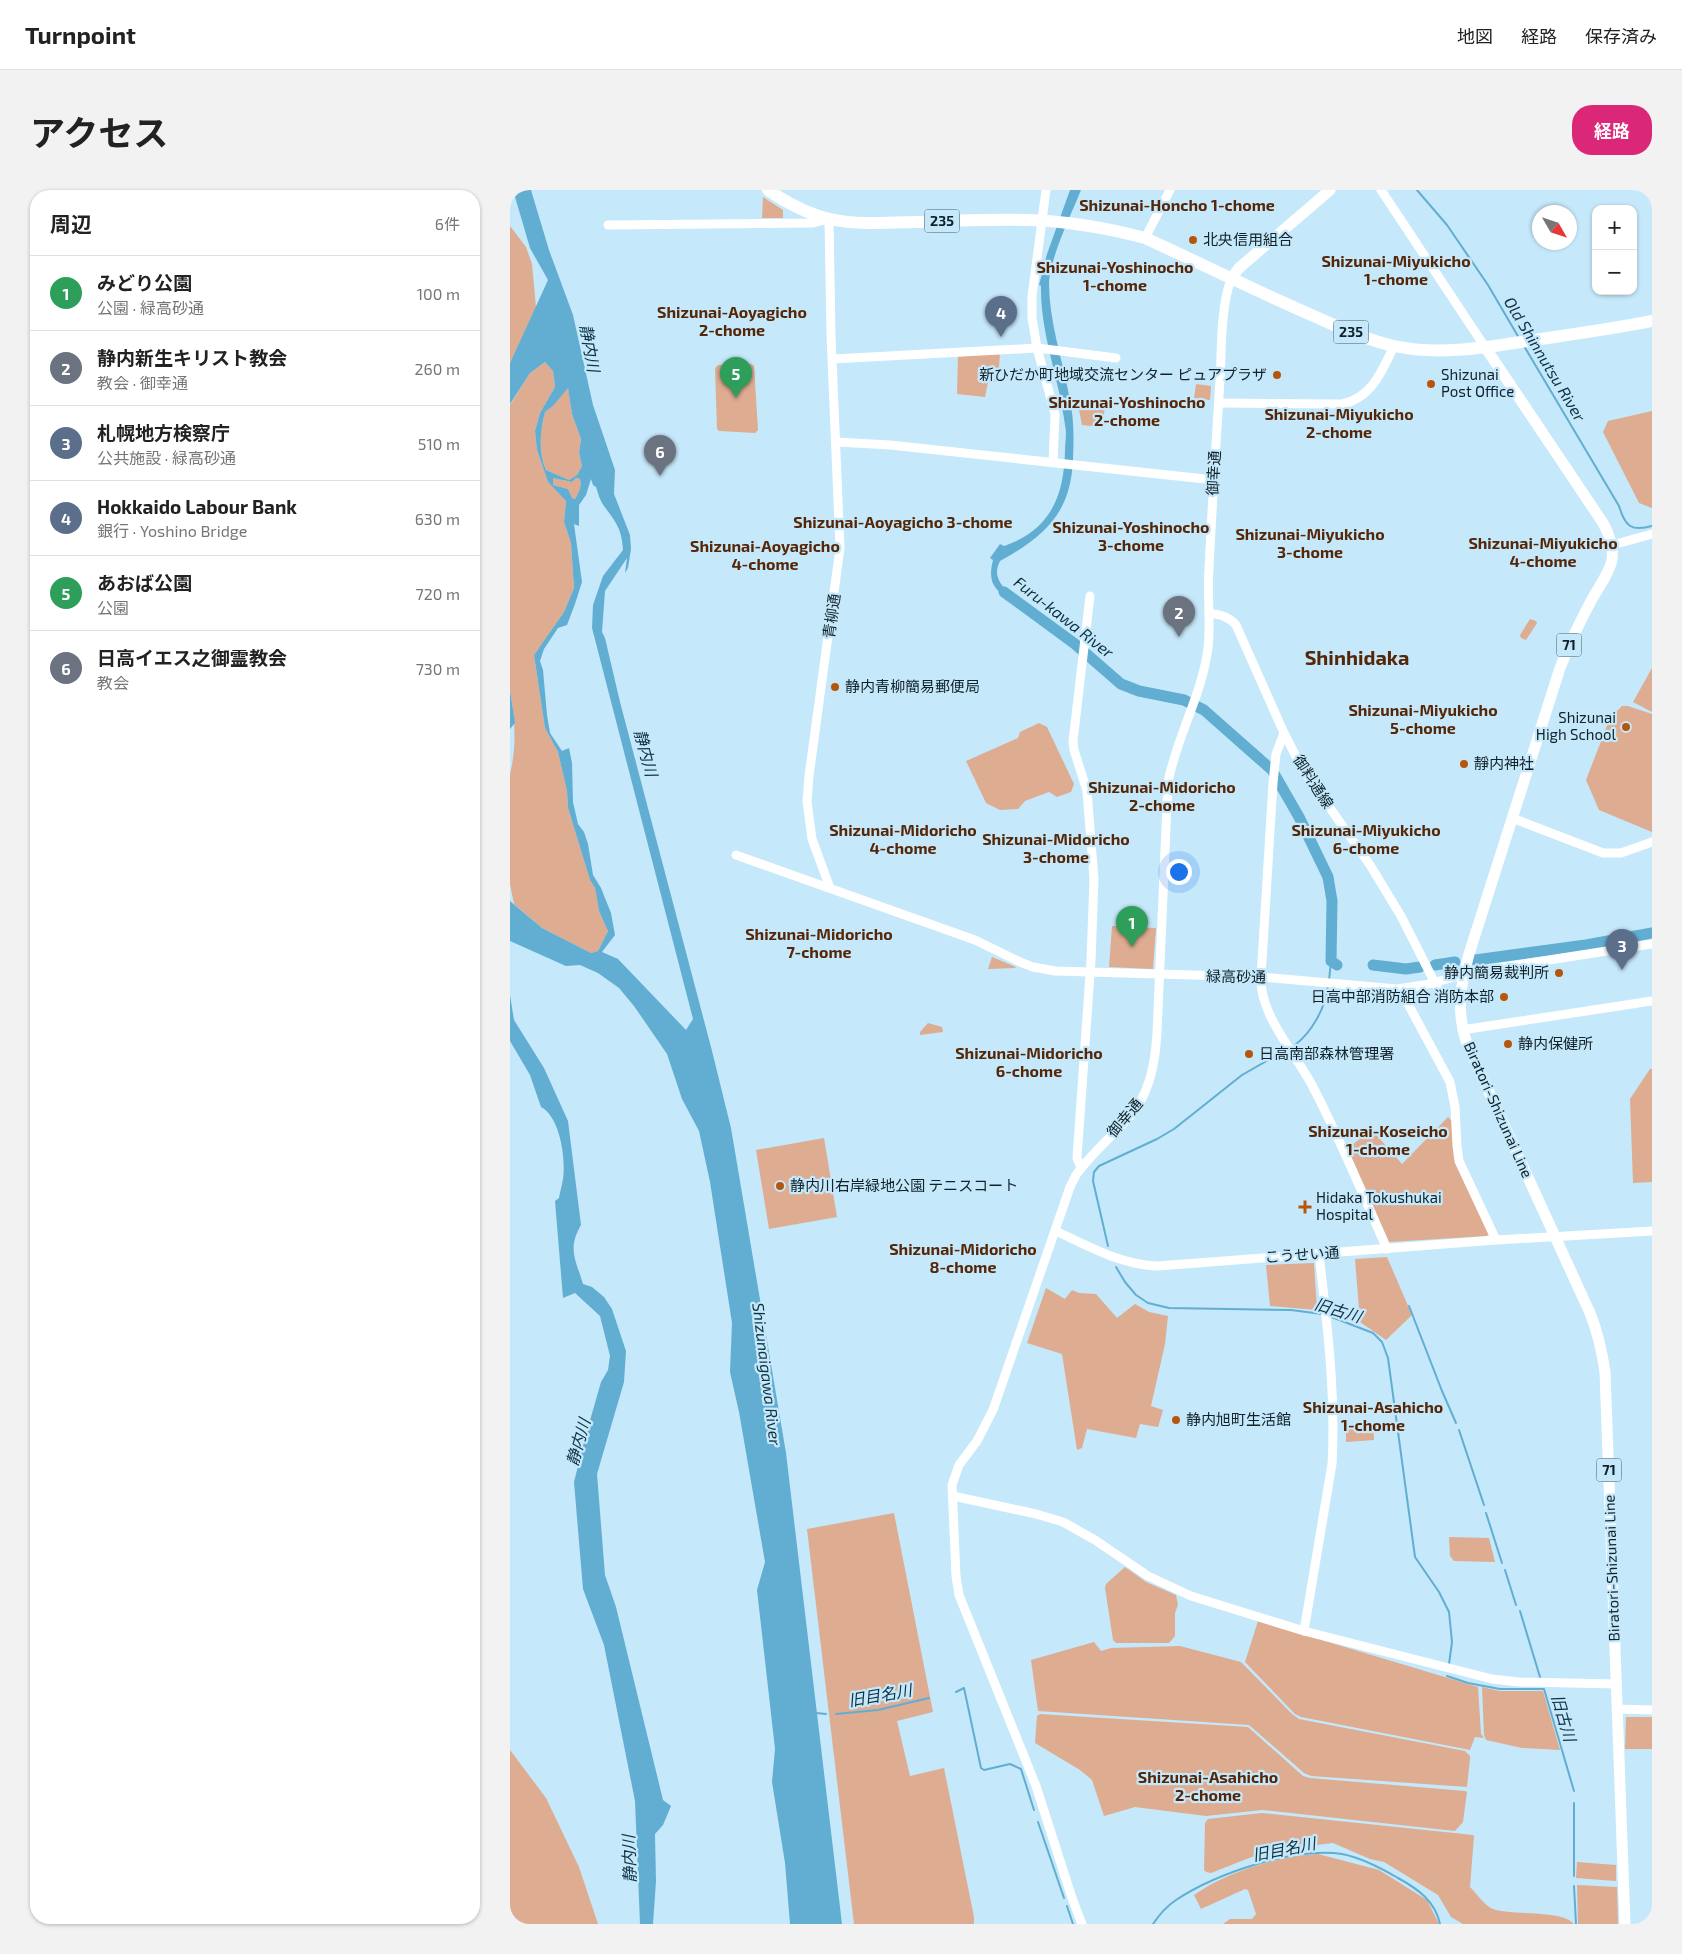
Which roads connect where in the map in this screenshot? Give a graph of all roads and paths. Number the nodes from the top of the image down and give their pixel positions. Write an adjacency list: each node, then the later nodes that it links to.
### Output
1 (768, 190): 6 (highway, 235)
2 (1046, 190): 7 (street)
3 (1170, 190): 9 (street)
4 (1330, 190): 10 (main road)
5 (1381, 190): 13 (street)
6 (829, 219): 7 (highway, 235); 8 (street); 16 (street, 青柳通)
7 (1048, 221): 9 (highway, 235); 14 (street)
8 (608, 225)
9 (1145, 238): 10 (highway, 235)
10 (1231, 279): 12 (highway, 235); 17 (street, 御幸通)
11 (1652, 321): 13 (highway, 235)
12 (1394, 346): 13 (highway, 235); 17 (street)
13 (1485, 347): 22 (main road)
14 (1039, 349): 15 (street); 16 (street); 19 (street)
15 (1116, 358)
16 (833, 359): 18 (street, 青柳通)
17 (1219, 403): 20 (street, 御幸通)
18 (837, 442): 19 (street); 29 (street, 青柳通)
19 (1055, 462): 20 (street)
20 (1214, 480): 24 (street, 御幸通)
21 (1652, 534): 22 (street)
22 (1612, 545): 26 (main road, Biratori-Shizunai Line / 71)
23 (1090, 596): 31 (street)
24 (1209, 613): 25 (street, 御料通線); 32 (street, 御幸通)
25 (1284, 733): 34 (street); 35 (street, 御料通線)
26 (1512, 818): 27 (street); 33 (main road, Biratori-Shizunai Line / 71)
27 (1652, 842)
28 (736, 855): 29 (street, 緑高砂通)
29 (830, 888): 31 (street, 緑高砂通)
30 (1652, 944): 33 (street, 緑高砂通)
31 (1090, 972): 32 (street, 緑高砂通); 40 (street)
32 (1160, 975): 34 (street, 緑高砂通); 40 (street, 御幸通)
33 (1463, 975): 35 (street, 緑高砂通); 39 (main road, Biratori-Shizunai Line / 71)
34 (1260, 977): 36 (street, 緑高砂通); 45 (street)
35 (1436, 982): 36 (street, 緑高砂通); 37 (street, 御料通線)
36 (1400, 989): 44 (street)
37 (1442, 997)
38 (1652, 1001): 39 (street)
39 (1462, 1030): 43 (main road, Biratori-Shizunai Line / 71)
40 (1081, 1168): 41 (street, 御幸通)
41 (1056, 1231): 46 (street, こうせい通); 47 (street, 御幸通)
42 (1652, 1231): 43 (street, こうせい通)
43 (1556, 1237): 44 (street, こうせい通); 49 (main road, Biratori-Shizunai Line / 71)
44 (1496, 1240): 45 (street, こうせい通)
45 (1387, 1249): 46 (street, こうせい通)
46 (1319, 1254): 48 (street)
47 (953, 1496): 48 (street); 52 (street, 御幸通)
48 (1304, 1631): 49 (street)
49 (1616, 1684): 50 (main road, Biratori-Shizunai Line / 71)
50 (1617, 1709): 51 (street); 53 (main road, Biratori-Shizunai Line / 71)
51 (1652, 1710)
52 (1082, 1924)
53 (1625, 1924)

